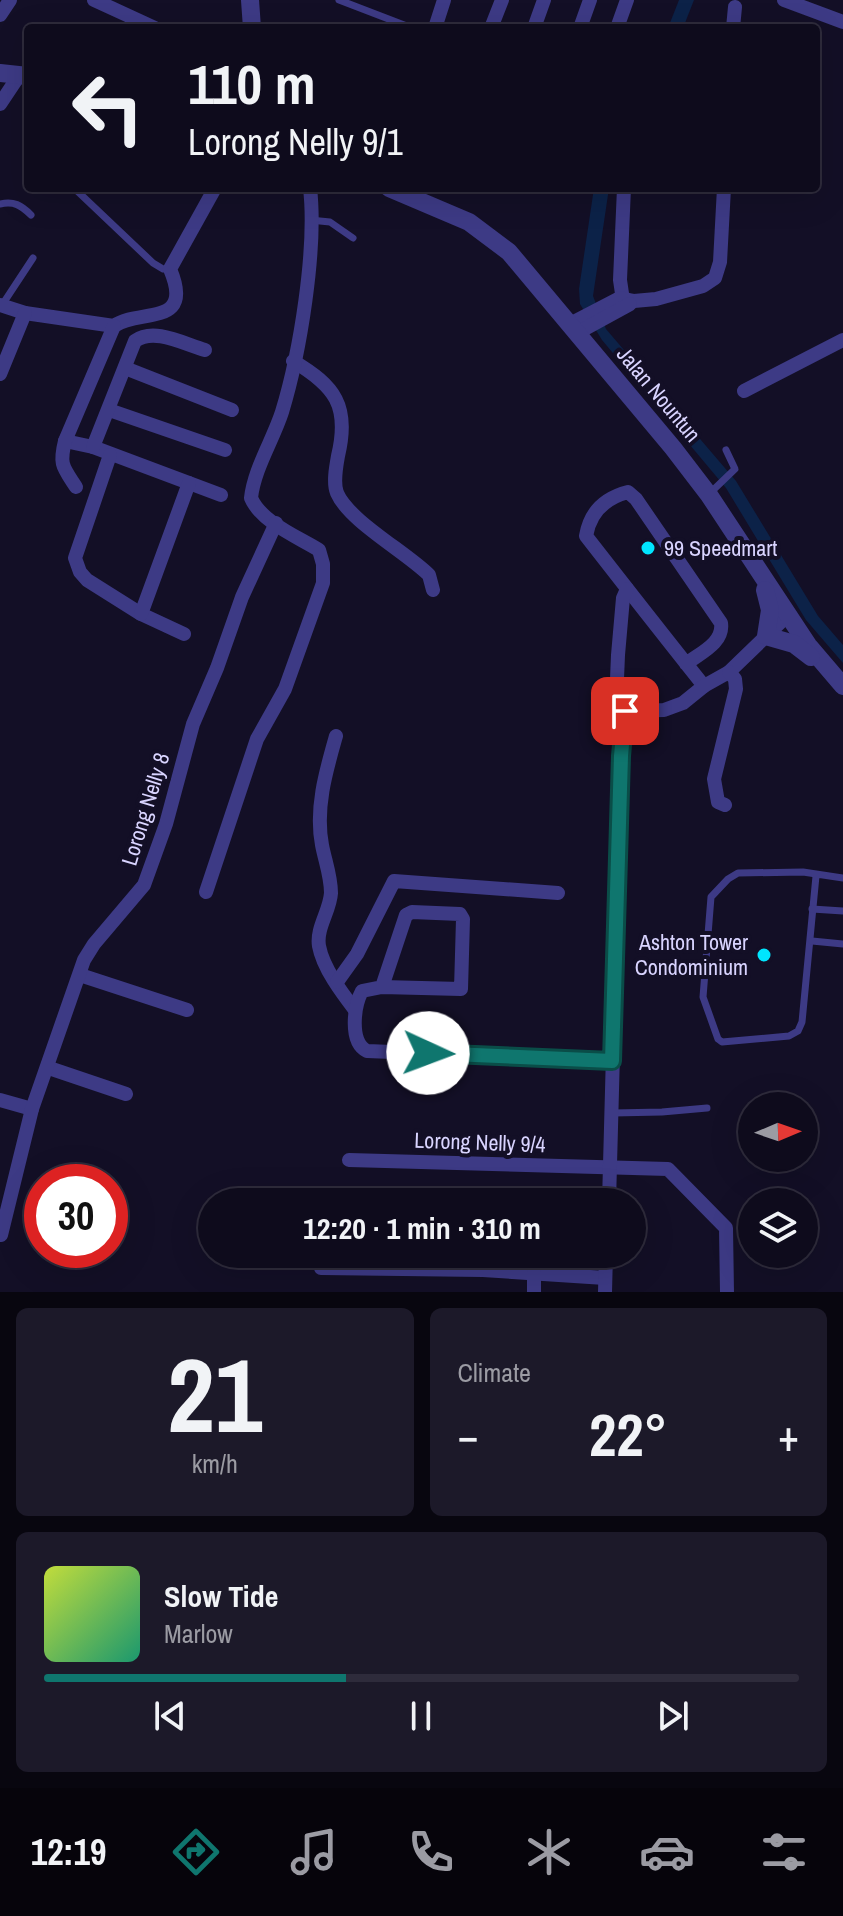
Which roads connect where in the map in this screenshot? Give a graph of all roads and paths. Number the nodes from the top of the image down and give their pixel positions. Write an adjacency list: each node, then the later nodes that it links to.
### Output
1 (10, 0): 11 (street)
2 (94, 0): 13 (street)
3 (250, 0): 14 (street)
4 (339, 0): 15 (lane)
5 (444, 0): 16 (street)
6 (502, 0): 17 (street)
7 (544, 0): 18 (street)
8 (590, 0): 19 (street)
9 (627, 0): 20 (street)
10 (784, 0): 12 (street)
11 (0, 15)
12 (843, 22)
13 (146, 24)
14 (252, 24)
15 (402, 24)
16 (436, 24)
17 (493, 24)
18 (535, 24)
19 (581, 24)
20 (618, 24)
21 (0, 73): 22 (street)
22 (24, 75): 23 (street)
23 (0, 104)
24 (78, 192): 36 (lane)
25 (213, 192): 36 (street)
26 (298, 192): 32 (street)
27 (310, 192): 32 (street)
28 (398, 192): 41 (street, Jalan Nountun)
29 (724, 192): 38 (street)
30 (623, 194): 38 (street)
31 (0, 204): 33 (lane)
32 (310, 214): 34 (lane); 44 (street)
33 (31, 215)
34 (353, 238)
35 (33, 258): 37 (lane)
36 (170, 269): 40 (street)
37 (1, 305): 39 (street)
38 (619, 305): 41 (street)
39 (25, 313): 40 (street); 46 (street)
40 (114, 326): 50 (street)
41 (574, 329): 57 (street, Jalan Nountun)
42 (843, 340): 47 (street)
43 (205, 350): 45 (street)
44 (293, 361): 59 (street); 62 (street)
45 (125, 368): 48 (street); 49 (street)
46 (0, 374)
47 (744, 391)
48 (109, 410): 51 (street); 52 (street)
49 (232, 410)
50 (65, 441): 51 (street); 56 (street)
51 (93, 447): 54 (street)
52 (225, 450)
53 (726, 450): 57 (lane)
54 (110, 455): 55 (street); 63 (street)
55 (189, 483): 58 (street); 63 (street)
56 (76, 487)
57 (714, 490): 60 (street, Jalan Nountun)
58 (221, 495)
59 (276, 523): 77 (street); 83 (street, Lorong Nelly 8)
60 (759, 572): 64 (street, Jalan Nountun); 66 (street)
61 (627, 589): 67 (street); 67 (street); 72 (street)
62 (433, 590)
63 (141, 614): 65 (street)
64 (788, 615): 66 (street); 68 (street, Jalan Nountun)
65 (184, 634)
66 (766, 636): 68 (street); 69 (street)
67 (686, 664): 70 (street)
68 (827, 669): 71 (street, Jalan Nountun)
69 (729, 672): 70 (street); 74 (street)
70 (704, 686): 72 (street)
71 (843, 686)
72 (625, 711): 88 (street)
73 (336, 736): 84 (street)
74 (725, 805)
75 (816, 876): 76 (lane); 79 (lane); 81 (lane)
76 (843, 878)
77 (206, 892)
78 (558, 893): 84 (street)
79 (812, 909): 80 (lane); 81 (lane)
80 (843, 911)
81 (812, 941): 82 (lane)
82 (843, 944)
83 (80, 975): 86 (street); 89 (street, Lorong Nelly 8)
84 (337, 982): 87 (street)
85 (382, 987): 85 (street); 87 (street)
86 (187, 1010)
87 (355, 1010): 88 (street)
88 (612, 1061): 94 (street)
89 (49, 1068): 90 (street); 93 (street, Lorong Nelly 8)
90 (126, 1094)
91 (0, 1100): 93 (street)
92 (707, 1108): 94 (lane)
93 (32, 1109): 98 (street, Lorong Nelly 8)
94 (610, 1113): 96 (street)
95 (349, 1160): 96 (street, Lorong Nelly 9/4)
96 (610, 1167): 97 (street); 103 (street, Lorong Nelly 9/4)
97 (609, 1188)
98 (1, 1235)
99 (321, 1268): 100 (street)
100 (534, 1272): 101 (street); 102 (street)
101 (605, 1285)
102 (534, 1292)
103 (727, 1292)

